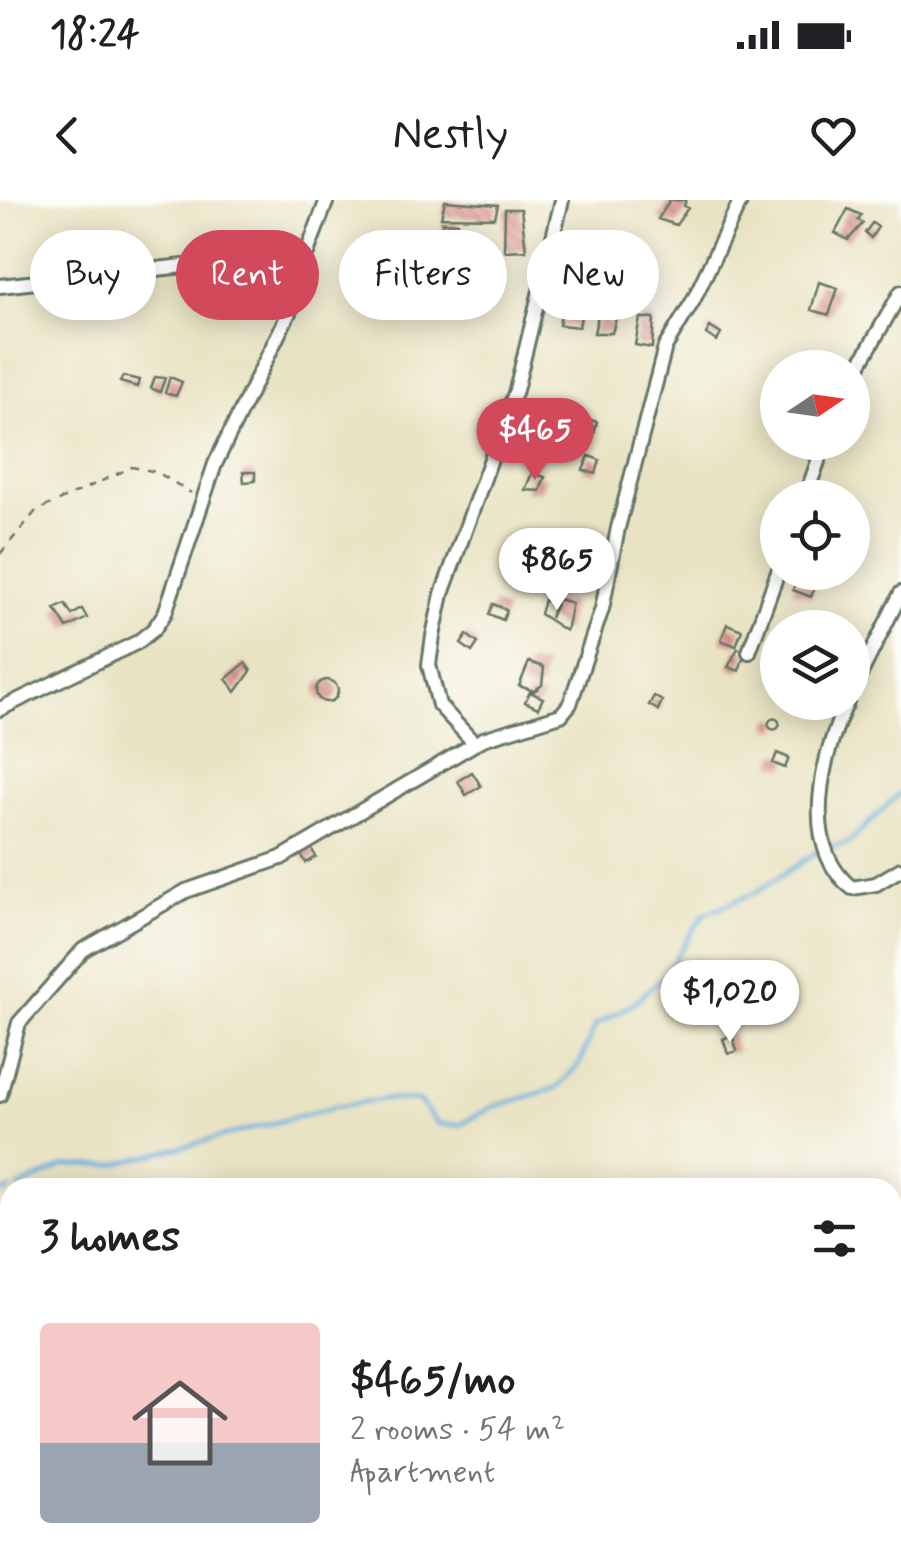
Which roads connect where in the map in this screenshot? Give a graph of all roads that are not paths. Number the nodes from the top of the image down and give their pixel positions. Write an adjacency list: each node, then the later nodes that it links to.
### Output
1 (327, 200): 4 (street)
2 (562, 200): 16 (street)
3 (741, 200): 16 (street)
4 (316, 230)
5 (176, 267): 6 (street)
6 (0, 286)
7 (901, 292): 9 (street)
8 (287, 320): 14 (street)
9 (868, 350)
10 (771, 590): 12 (street)
11 (901, 593): 13 (street)
12 (749, 652)
13 (870, 654)
14 (0, 708)
15 (840, 720): 17 (street)
16 (476, 744): 18 (street)
17 (901, 869)
18 (0, 1095)

